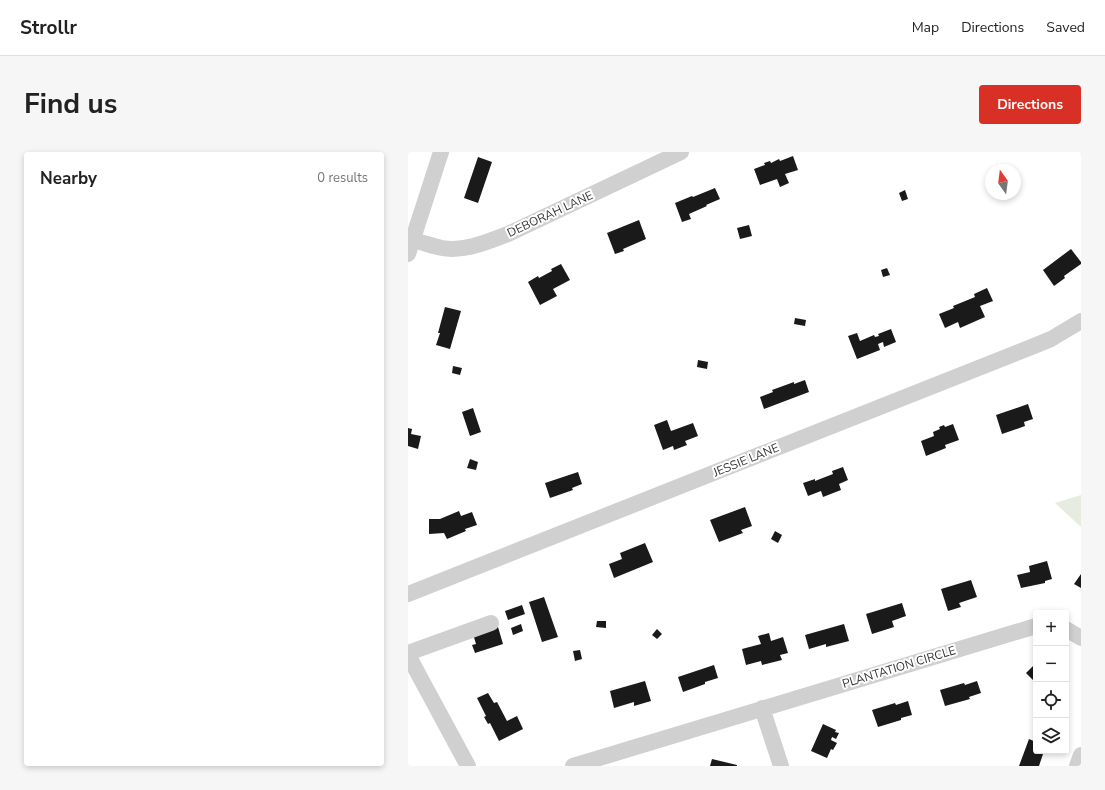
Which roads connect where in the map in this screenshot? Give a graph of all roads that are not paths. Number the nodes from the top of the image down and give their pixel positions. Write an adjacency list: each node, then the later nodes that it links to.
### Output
1 (441, 152): 3 (street)
2 (681, 152): 3 (street, DEBORAH LANE)
3 (410, 247)
4 (1081, 321): 5 (street, JESSIE LANE)
5 (408, 594)
6 (491, 623): 10 (street)
7 (1033, 627): 11 (street, PLANTATION CIRCLE)
8 (1069, 630): 9 (street)
9 (1081, 638)
10 (408, 654): 13 (street)
11 (762, 708): 14 (street, PLANTATION CIRCLE); 15 (street)
12 (1081, 755): 16 (street)
13 (468, 766)
14 (573, 766)
15 (781, 766)
16 (1077, 766)

